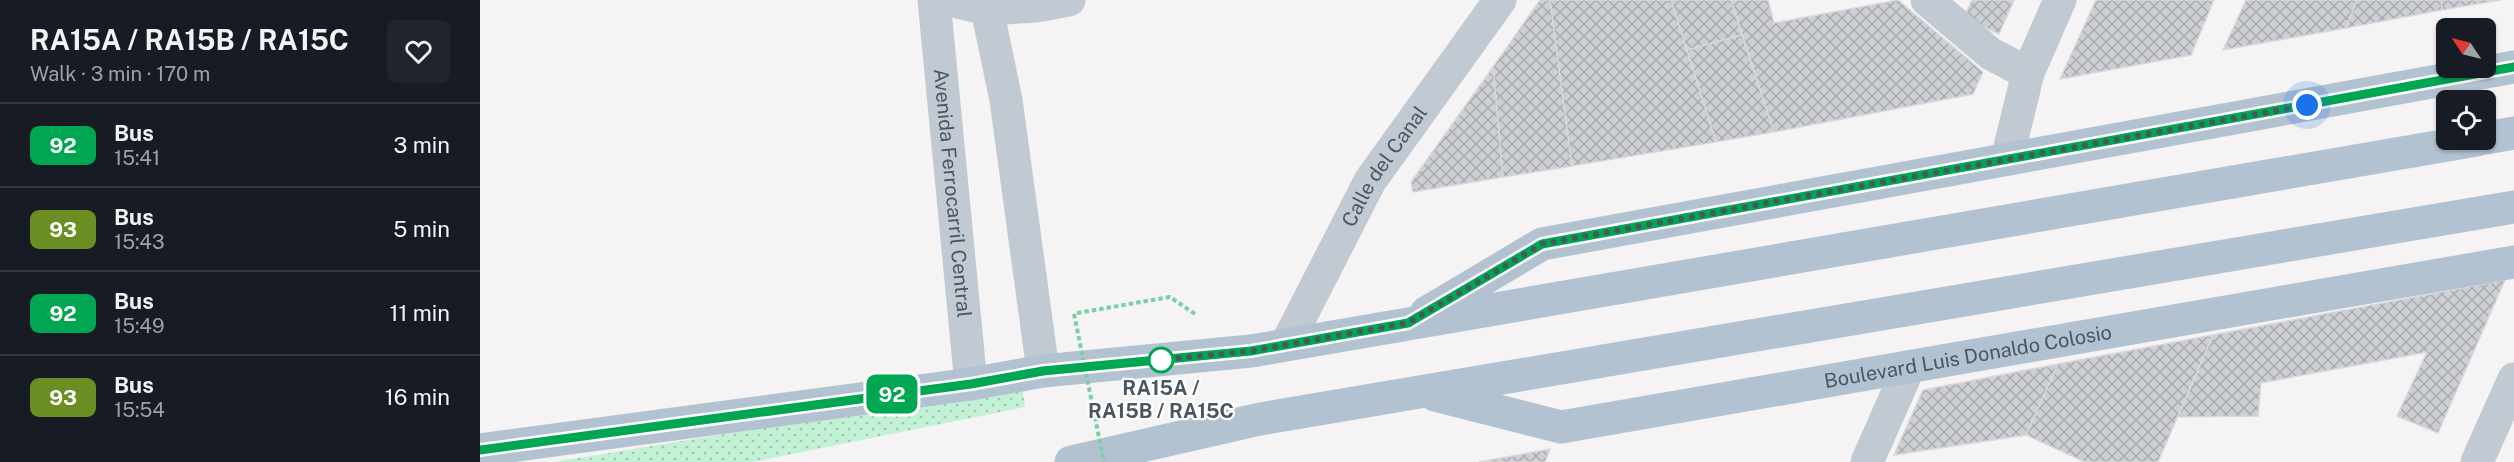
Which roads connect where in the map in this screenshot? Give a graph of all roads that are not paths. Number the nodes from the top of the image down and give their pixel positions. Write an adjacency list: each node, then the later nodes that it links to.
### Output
1 (934, 0): 21 (street, Avenida Ferrocarril Central)
2 (949, 0): 7 (street)
3 (1069, 0): 7 (street)
4 (1500, 0): 17 (street, Calle del Canal)
5 (1927, 0): 9 (street)
6 (2060, 0): 9 (street)
7 (985, 5): 19 (street)
8 (2514, 67): 13 (main road)
9 (2028, 73): 13 (street)
10 (2514, 133): 11 (main road)
11 (2496, 136)
12 (2436, 147): 16 (main road)
13 (2007, 159): 16 (main road)
14 (2514, 207): 22 (main road, Boulevard Luis Donaldo Colosio)
15 (2514, 262): 18 (main road, Boulevard Luis Donaldo Colosio)
16 (1408, 323): 17 (main road)
17 (1287, 343): 19 (main road)
18 (1909, 367): 22 (main road, Boulevard Luis Donaldo Colosio); 25 (street)
19 (1043, 371): 21 (main road)
20 (2514, 379): 26 (street)
21 (971, 384): 23 (main road)
22 (1424, 392): 24 (main road, Boulevard Luis Donaldo Colosio)
23 (480, 450)
24 (1071, 462)
25 (1867, 462)
26 (2477, 462)

